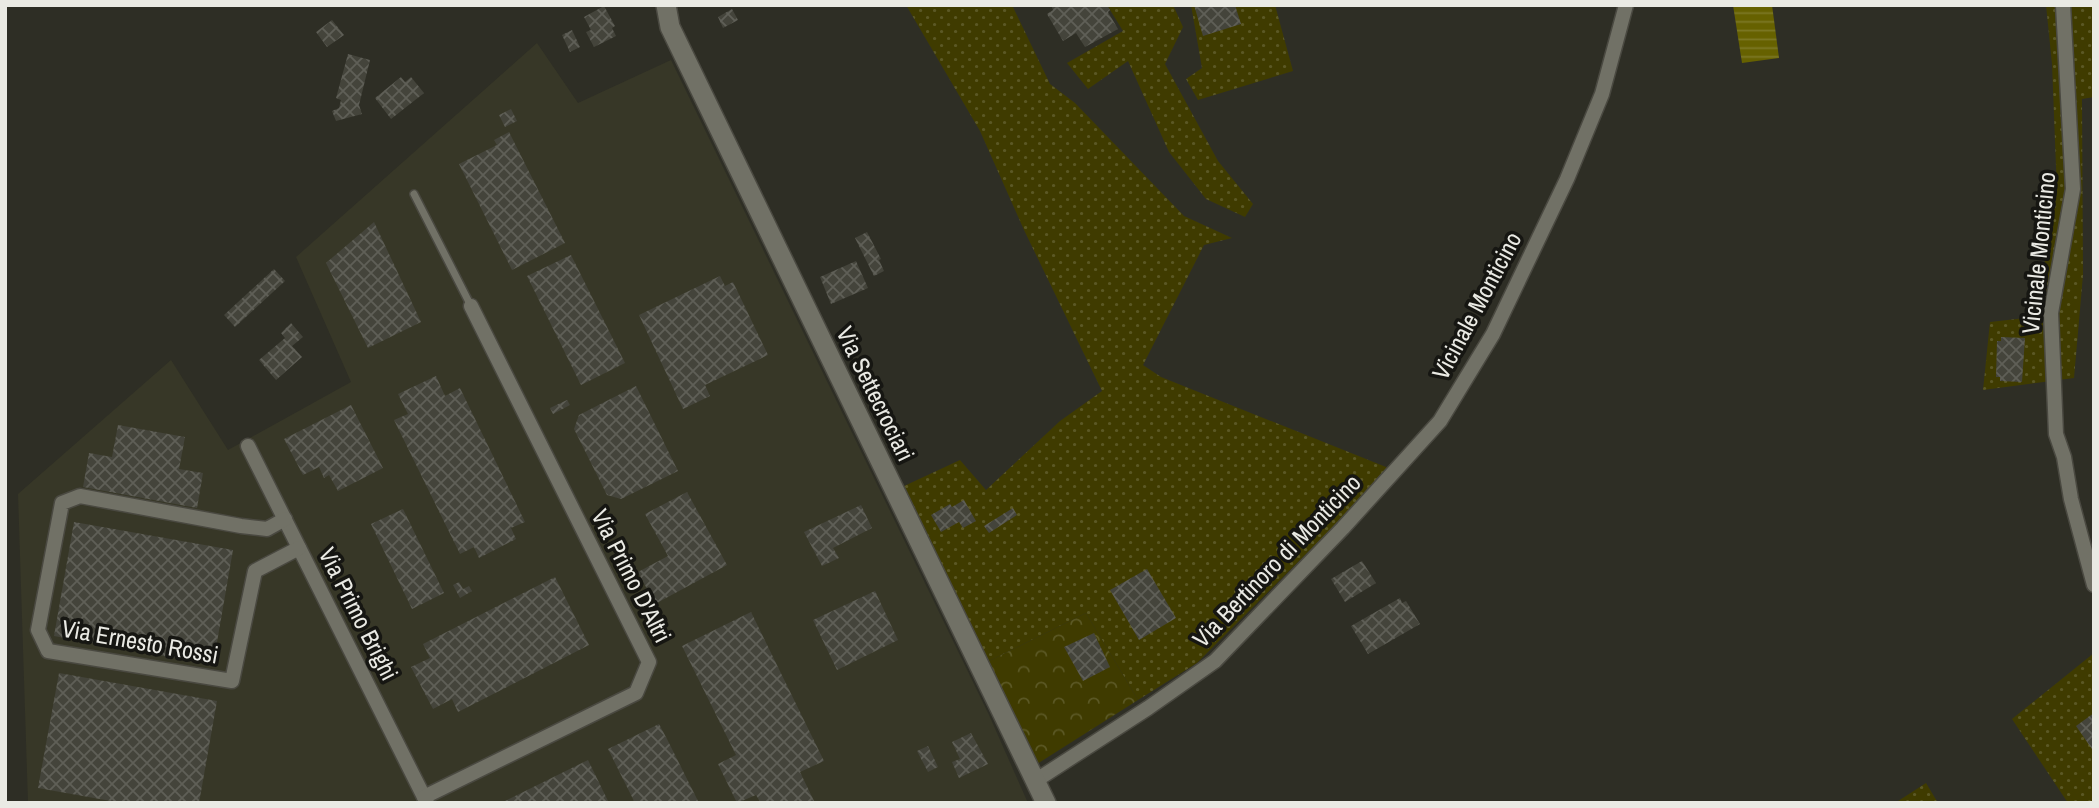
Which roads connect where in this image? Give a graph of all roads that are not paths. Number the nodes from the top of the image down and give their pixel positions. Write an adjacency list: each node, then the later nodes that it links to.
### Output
1 (666, 5): 11 (main road, Via Settecrociari)
2 (1626, 5): 7 (street, Vicinale Monticino)
3 (2063, 5): 10 (street, Vicinale Monticino)
4 (414, 194): 5 (lane)
5 (471, 306): 12 (street, Via Primo D'Altri)
6 (248, 446): 8 (street, Via Primo Brighi)
7 (1406, 459): 11 (street, Via Bertinoro di Monticino)
8 (285, 519): 9 (street, Via Primo Brighi); 9 (street, Via Ernesto Rossi)
9 (299, 548): 12 (street, Via Primo Brighi)
10 (2094, 585)
11 (1035, 781): 13 (main road, Via Settecrociari)
12 (426, 800)
13 (1046, 803)

